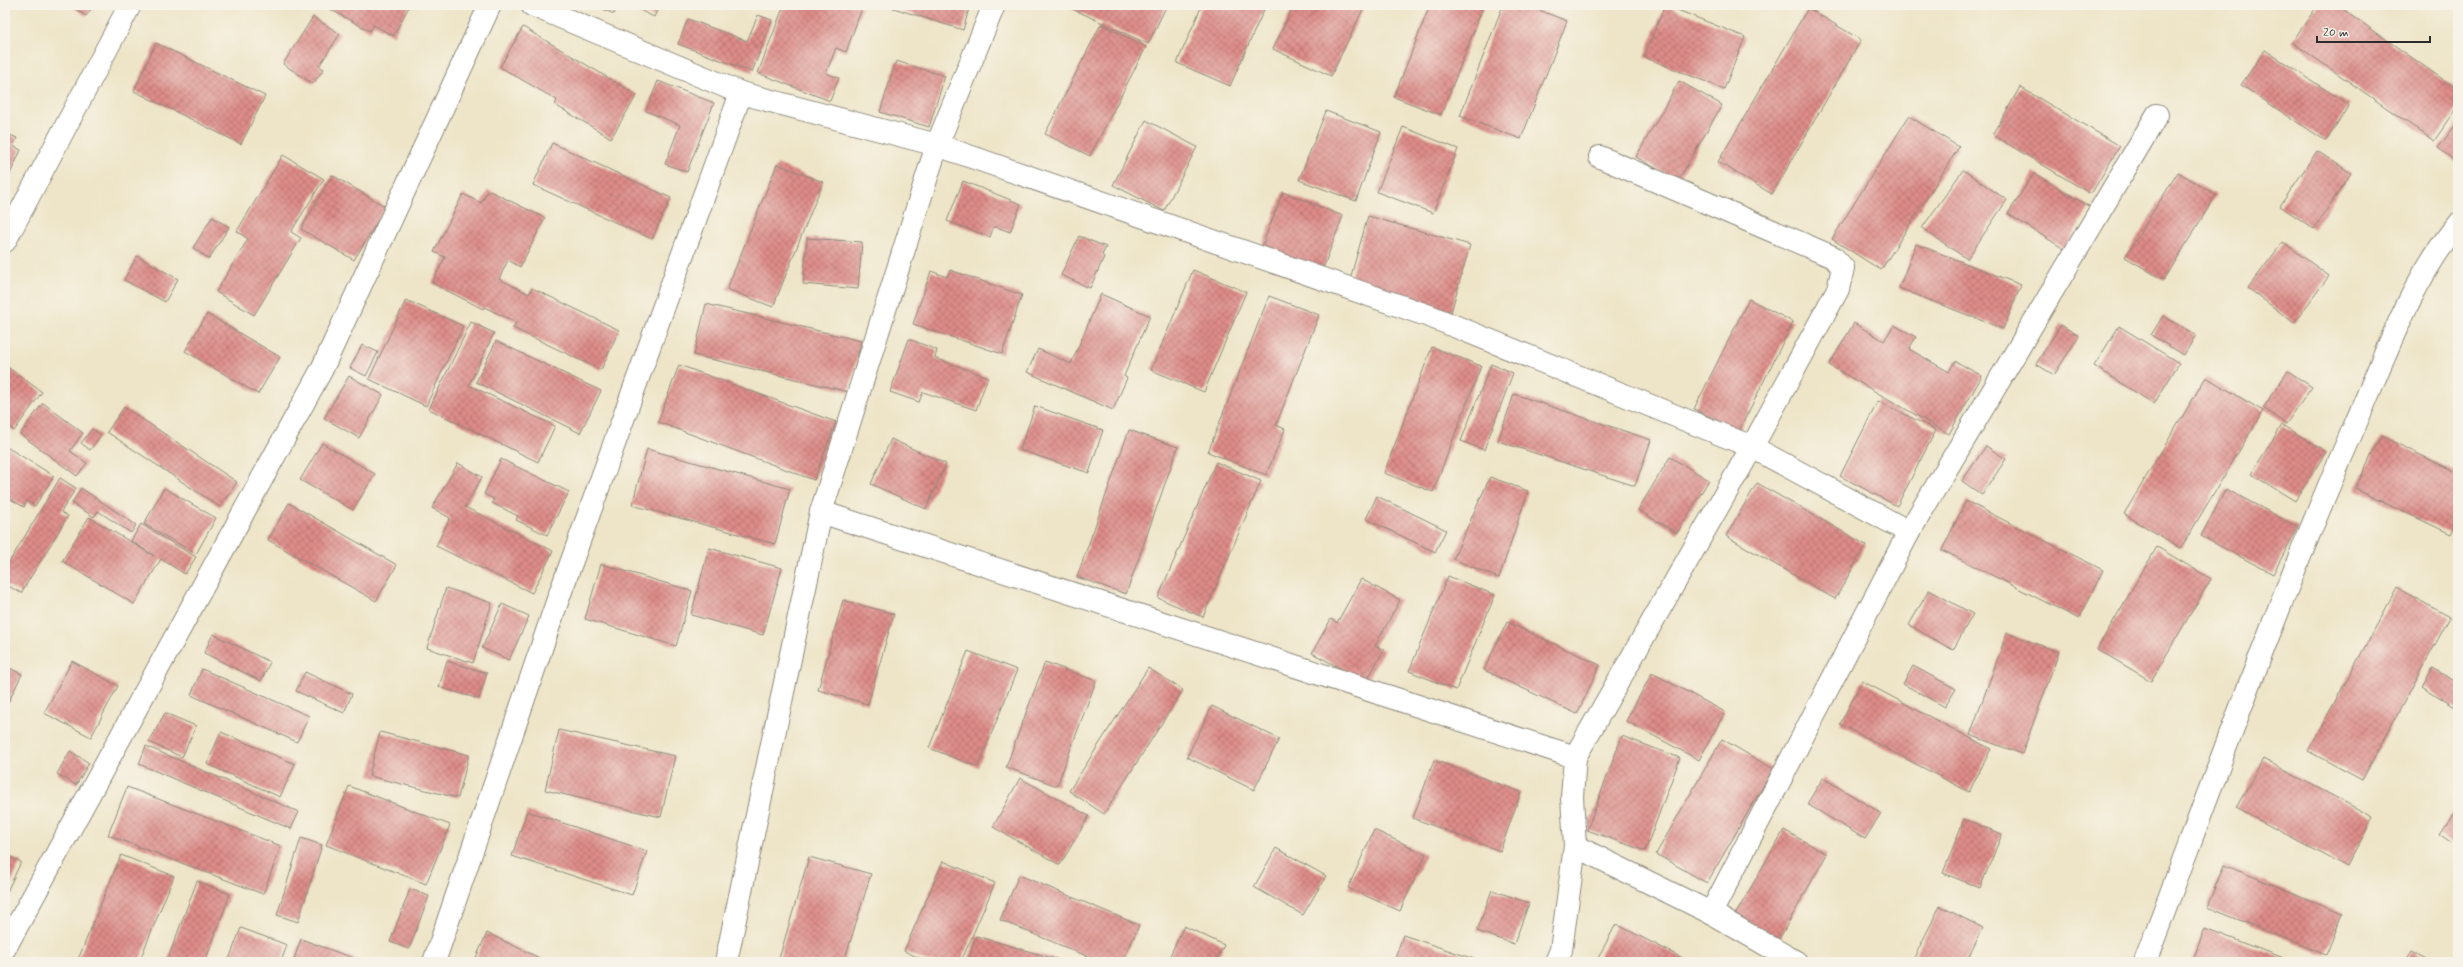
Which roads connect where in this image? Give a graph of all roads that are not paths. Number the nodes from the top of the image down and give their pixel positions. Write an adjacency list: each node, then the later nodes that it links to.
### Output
1 (130, 5): 10 (street)
2 (490, 5): 17 (street)
3 (994, 5): 7 (street)
4 (545, 7): 5 (street)
5 (741, 93): 7 (street); 18 (street)
6 (2157, 115): 13 (street)
7 (936, 145): 11 (street); 12 (street)
8 (1600, 157): 11 (street)
9 (2458, 224): 22 (street)
10 (5, 241)
11 (1752, 447): 13 (street); 14 (street)
12 (821, 512): 14 (street); 19 (street)
13 (1909, 532): 16 (street)
14 (1575, 757): 15 (street)
15 (1575, 846): 16 (street); 20 (street)
16 (1711, 913): 21 (street)
17 (5, 948)
18 (434, 962)
19 (726, 962)
20 (1556, 962)
21 (1796, 962)
22 (2145, 962)

